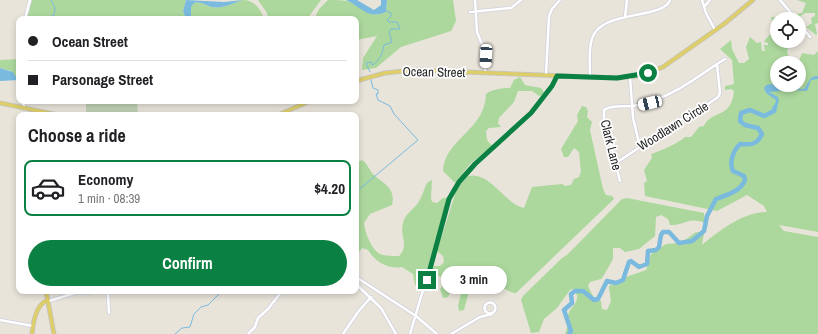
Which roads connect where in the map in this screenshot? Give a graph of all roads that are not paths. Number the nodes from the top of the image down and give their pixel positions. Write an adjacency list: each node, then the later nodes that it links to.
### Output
1 (30, 0): 15 (street)
2 (475, 0): 13 (street)
3 (521, 0): 13 (street)
4 (560, 0): 23 (street)
5 (627, 0): 16 (street)
6 (670, 0): 16 (street)
7 (702, 0): 11 (street)
8 (710, 0): 11 (street)
9 (754, 0): 17 (main road, Ocean Street)
10 (780, 0): 14 (street)
11 (704, 7): 17 (street)
12 (470, 12): 13 (street)
13 (476, 12): 22 (street)
14 (790, 12)
15 (26, 16)
16 (625, 17): 25 (street)
17 (715, 30): 26 (main road, Ocean Street)
18 (806, 32): 19 (street)
19 (810, 37)
20 (725, 59): 21 (street)
21 (717, 64): 32 (street, Woodlawn Circle); 36 (street, Woodlawn Circle)
22 (485, 72): 23 (main road, Ocean Street); 27 (main road, Ocean Street)
23 (546, 75): 24 (main road, Ocean Street)
24 (557, 76): 25 (main road, Ocean Street); 49 (street)
25 (590, 77): 26 (main road, Ocean Street)
26 (630, 77): 32 (street)
27 (359, 80)
28 (0, 103): 31 (main road)
29 (24, 104): 31 (street)
30 (303, 104): 35 (main road)
31 (24, 107): 34 (main road)
32 (632, 107): 33 (street, Woodlawn Circle); 36 (street)
33 (604, 110): 37 (street, Clark Lane)
34 (45, 112)
35 (285, 112)
36 (640, 147): 37 (street, Woodlawn Circle)
37 (616, 163): 38 (street, Clark Lane)
38 (620, 181)
39 (359, 279): 49 (street)
40 (359, 287): 45 (street)
41 (47, 294): 46 (main road)
42 (71, 294): 46 (street)
43 (108, 294): 47 (street)
44 (280, 294): 54 (street)
45 (370, 297): 55 (street); 56 (street)
46 (48, 301): 51 (main road); 53 (main road)
47 (109, 313)
48 (492, 314): 48 (street); 59 (street)
49 (416, 316): 57 (street); 58 (street)
50 (0, 320): 51 (street)
51 (33, 326): 52 (main road)
52 (32, 334)
53 (54, 334)
54 (248, 334)
55 (344, 334)
56 (396, 334)
57 (410, 334)
58 (437, 334)
59 (451, 334)

